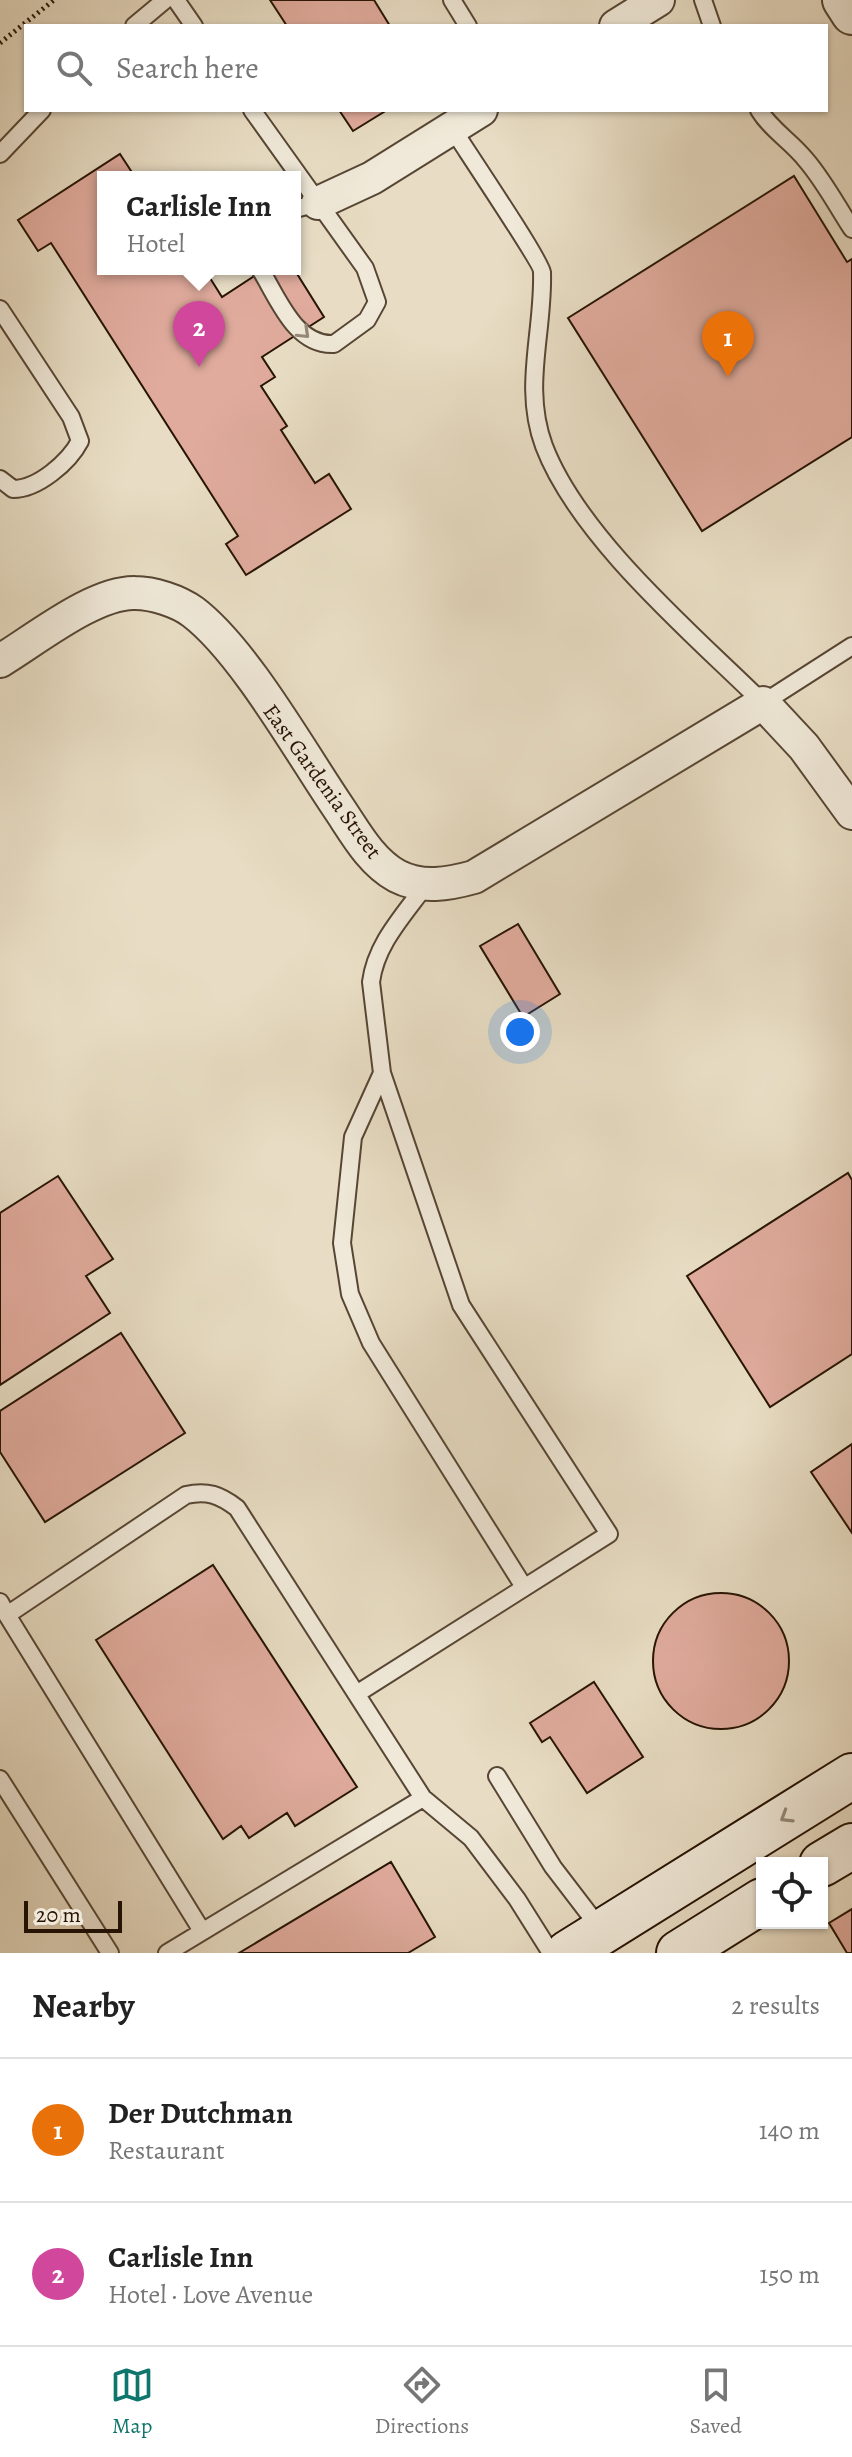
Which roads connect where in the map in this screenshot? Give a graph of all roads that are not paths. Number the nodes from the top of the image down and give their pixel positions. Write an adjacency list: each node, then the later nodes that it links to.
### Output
1 (165, 0): 8 (lane)
2 (176, 0): 9 (lane)
3 (452, 0): 10 (lane)
4 (658, 0): 11 (street)
5 (703, 0): 12 (lane)
6 (843, 0): 7 (street)
7 (852, 14)
8 (136, 24)
9 (193, 24)
10 (467, 24)
11 (619, 24)
12 (711, 24)
13 (40, 112): 18 (lane)
14 (253, 112): 19 (lane)
15 (478, 112): 17 (street)
16 (760, 112): 21 (lane)
17 (452, 128): 20 (street); 27 (lane)
18 (0, 154)
19 (286, 171)
20 (306, 206): 22 (lane, one-way to 20)
21 (852, 229)
22 (264, 275)
23 (0, 309): 24 (lane)
24 (0, 479)
25 (852, 646): 27 (lane)
26 (0, 661): 29 (street, East Gardenia Street)
27 (763, 703): 28 (street); 29 (street, East Gardenia Street)
28 (852, 813)
29 (427, 883): 30 (lane)
30 (382, 1073): 31 (lane); 31 (lane)
31 (524, 1587): 33 (lane)
32 (4, 1609): 33 (lane); 41 (lane)
33 (358, 1693): 37 (lane)
34 (497, 1776): 42 (lane)
35 (852, 1776): 42 (main road, one-way to 42)
36 (0, 1779): 43 (lane)
37 (423, 1798): 41 (lane); 45 (lane)
38 (852, 1846): 39 (main road)
39 (828, 1860)
40 (756, 1905): 46 (main road)
41 (202, 1931): 44 (lane)
42 (586, 1942)
43 (110, 1953)
44 (167, 1953)
45 (551, 1953)
46 (679, 1953)

